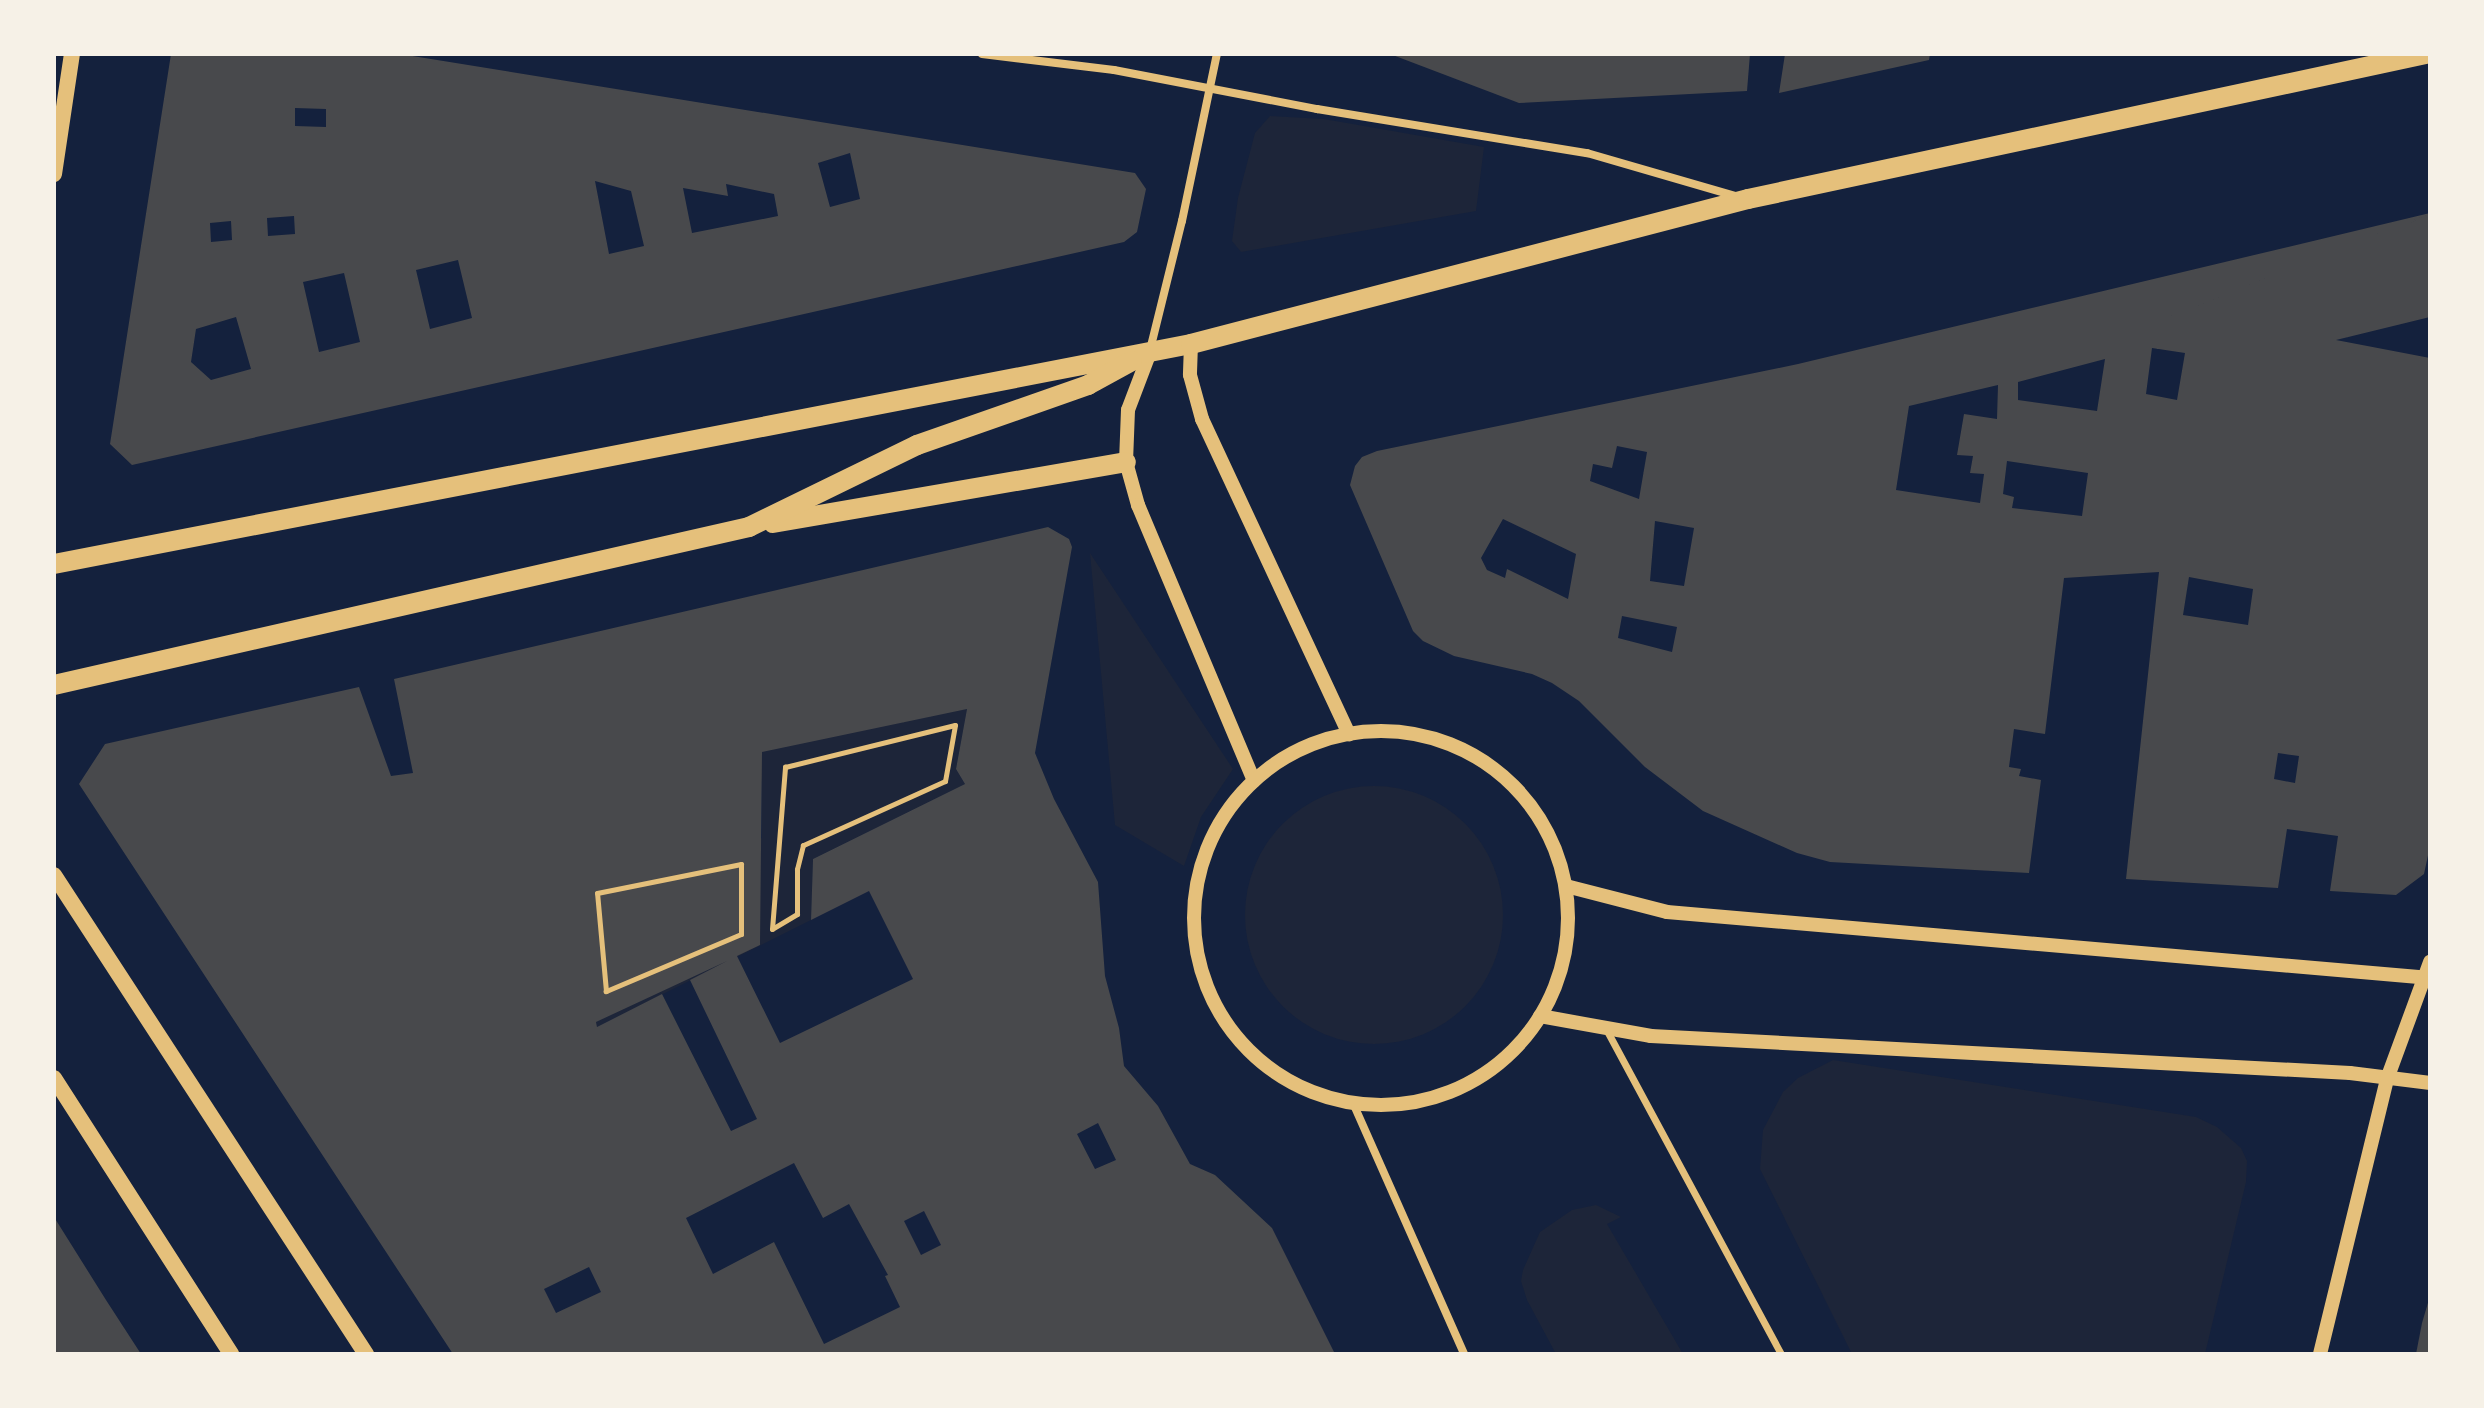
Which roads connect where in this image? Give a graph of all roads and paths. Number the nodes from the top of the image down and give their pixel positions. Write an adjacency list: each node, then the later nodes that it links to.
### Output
1 (72, 54): 6 (main road)
2 (982, 54): 5 (street)
3 (1217, 54): 5 (street)
4 (2426, 54): 7 (main road)
5 (1208, 89): 7 (street); 9 (street)
6 (54, 174)
7 (1748, 199): 8 (main road)
8 (1191, 344): 9 (main road); 14 (street)
9 (1150, 352): 10 (street); 11 (main road); 12 (main road)
10 (1126, 462): 11 (main road); 15 (street)
11 (749, 527): 13 (main road)
12 (54, 564)
13 (54, 685)
14 (1349, 734): 15 (street); 18 (street)
15 (1254, 781): 27 (street)
16 (741, 864): 16 (path)
17 (54, 875): 29 (main road)
18 (1566, 886): 21 (street); 22 (street)
19 (772, 929): 19 (path)
20 (2430, 962): 21 (street)
21 (2427, 978): 25 (street)
22 (1540, 1016): 23 (street); 27 (street)
23 (1606, 1029): 25 (street); 31 (street)
24 (54, 1078): 28 (main road)
25 (2387, 1079): 26 (street); 32 (street)
26 (2430, 1083)
27 (1353, 1103): 30 (street)
28 (231, 1354)
29 (366, 1354)
30 (1464, 1354)
31 (1781, 1354)
32 (2320, 1354)

